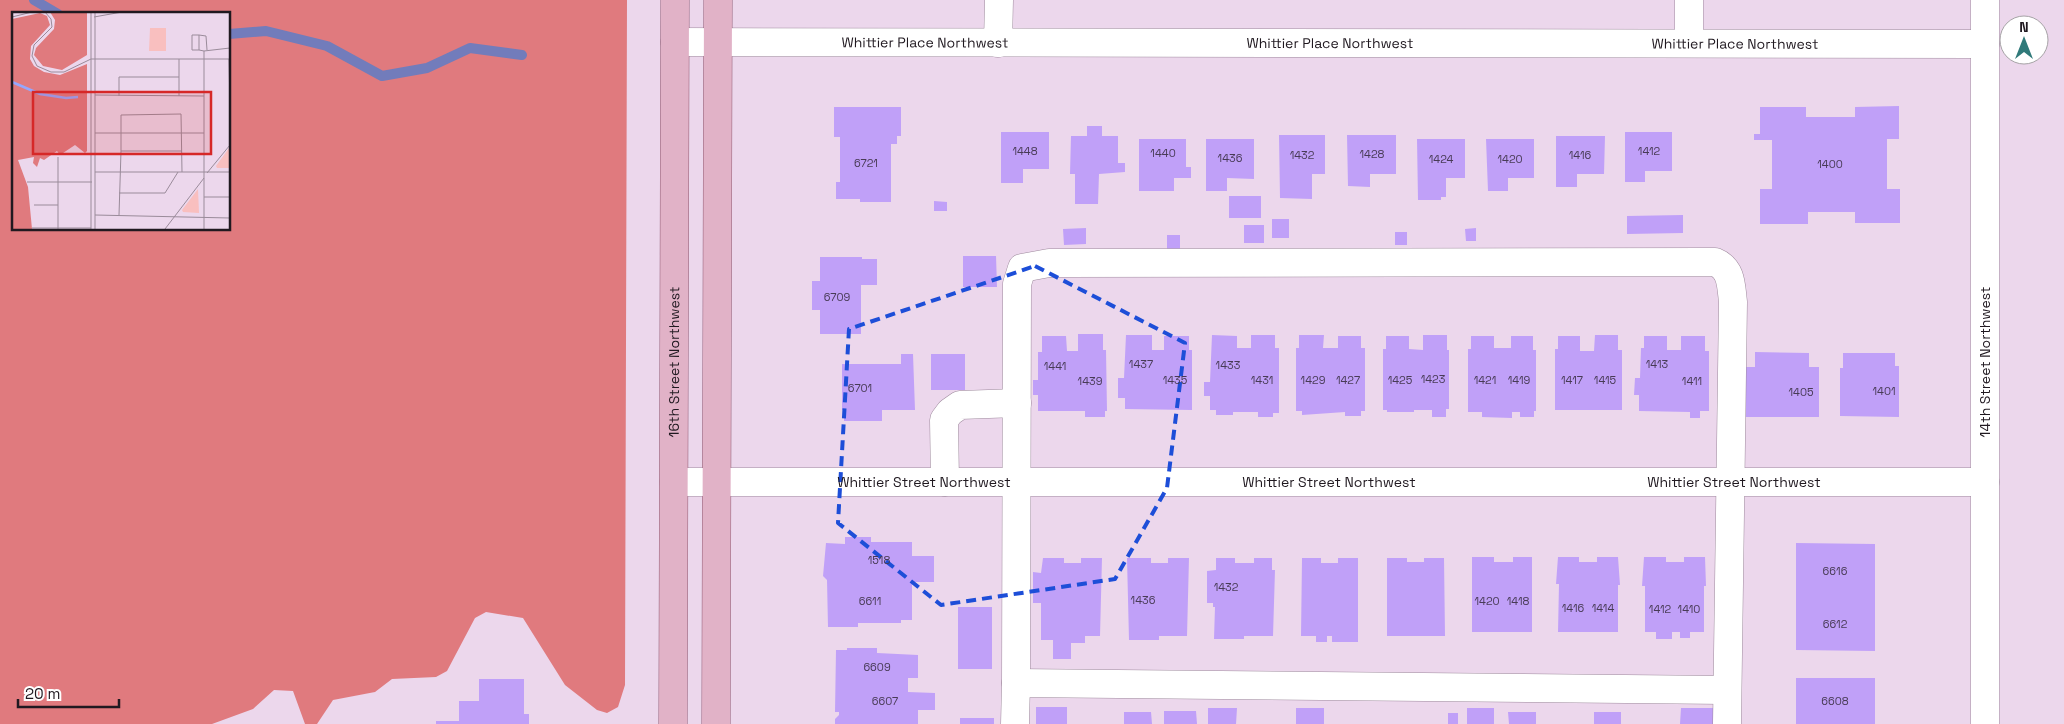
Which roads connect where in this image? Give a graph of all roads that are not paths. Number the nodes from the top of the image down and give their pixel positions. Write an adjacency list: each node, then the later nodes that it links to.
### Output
1 (675, 0): 6 (main road, 16th Street Northwest)
2 (718, 0): 7 (main road)
3 (998, 0): 8 (street)
4 (1689, 0): 9 (street)
5 (1985, 0): 10 (street, 14th Street Northwest)
6 (675, 42): 7 (street, Whittier Place Northwest); 12 (main road, 16th Street Northwest)
7 (718, 42): 8 (street, Whittier Place Northwest); 13 (main road)
8 (998, 43): 9 (street, Whittier Place Northwest)
9 (1689, 44): 10 (street, Whittier Place Northwest)
10 (1985, 44): 17 (street, 14th Street Northwest)
11 (1017, 403): 14 (street); 15 (street); 16 (street)
12 (674, 482): 13 (street, Whittier Street Northwest); 20 (main road, 16th Street Northwest)
13 (717, 482): 14 (street, Whittier Street Northwest); 21 (main road)
14 (945, 482): 15 (street, Whittier Street Northwest)
15 (1017, 482): 16 (street, Whittier Street Northwest); 18 (street)
16 (1731, 482): 17 (street, Whittier Street Northwest); 19 (street)
17 (1985, 482): 24 (street, 14th Street Northwest)
18 (1016, 683): 19 (street); 22 (street)
19 (1726, 690): 23 (street)
20 (673, 724)
21 (716, 724)
22 (1015, 724)
23 (1727, 724)
24 (1985, 724)

